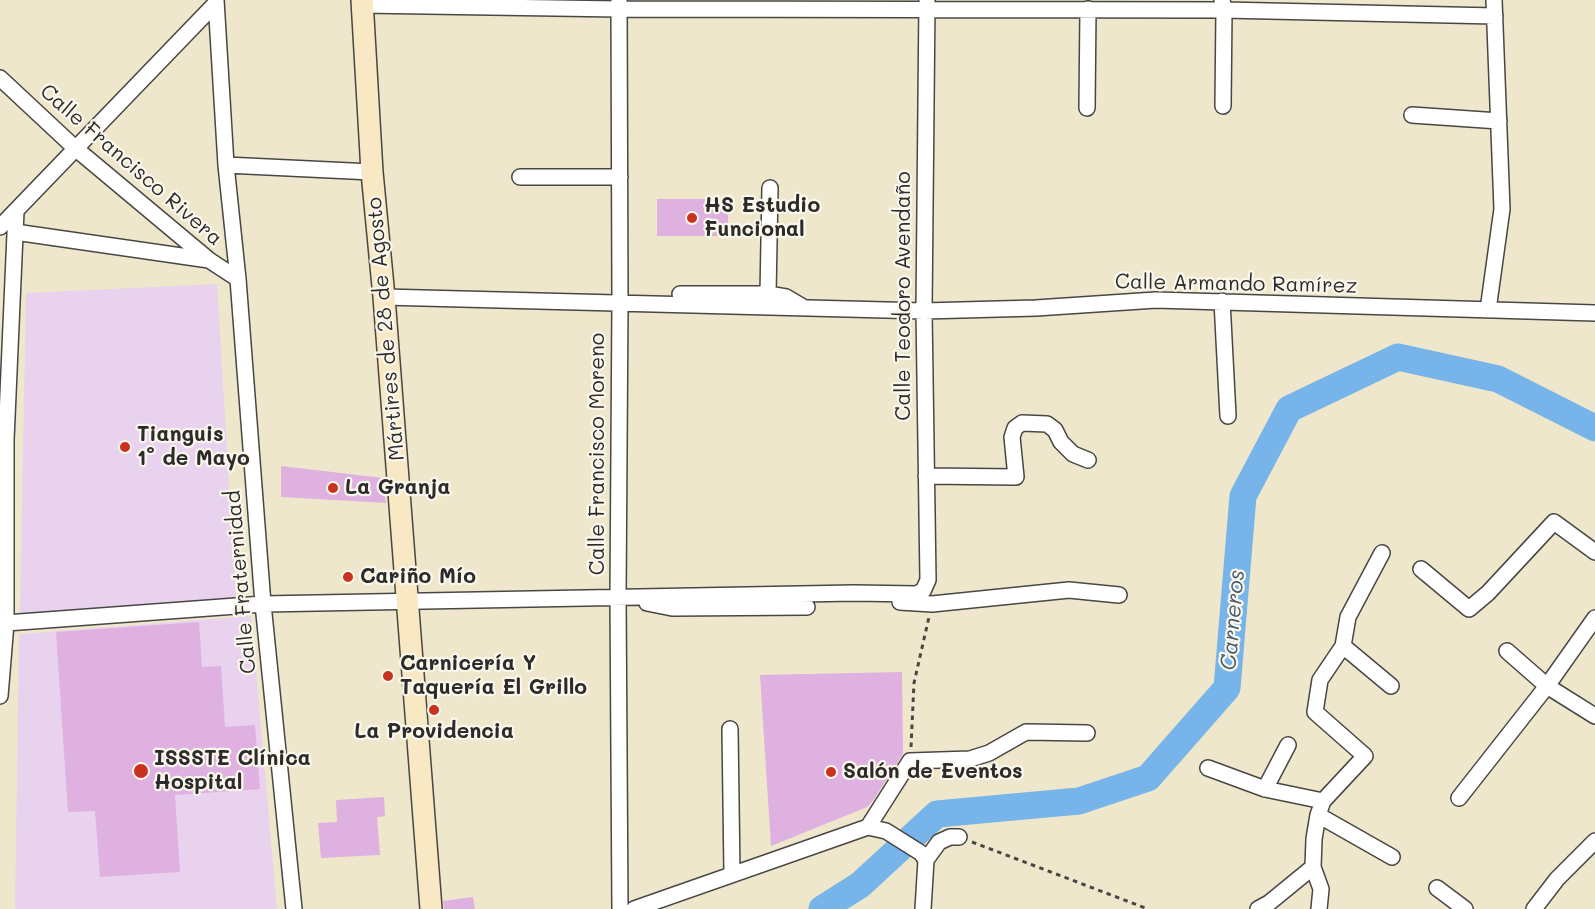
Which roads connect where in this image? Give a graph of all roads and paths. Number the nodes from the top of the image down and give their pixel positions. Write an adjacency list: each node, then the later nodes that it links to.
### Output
1 (216, 1): 13 (street); 14 (street, Calle Fraternidad)
2 (362, 2): 4 (street); 15 (main road, Mártires de 28 de Agosto)
3 (1224, 3): 6 (street); 7 (street); 9 (street)
4 (620, 4): 5 (street); 17 (street, Calle Francisco Moreno)
5 (927, 5): 7 (street); 31 (street, Calle Teodoro Avendaño)
6 (1495, 8): 12 (street)
7 (1088, 9): 10 (street)
8 (0, 78): 13 (street, Calle Francisco Rivera)
9 (1223, 106)
10 (1088, 108)
11 (1412, 115): 12 (street)
12 (1499, 121): 30 (street)
13 (75, 148): 19 (street); 22 (street, Calle Francisco Rivera)
14 (226, 165): 15 (street); 23 (street, Calle Fraternidad)
15 (372, 172): 25 (main road, Mártires de 28 de Agosto)
16 (520, 177): 17 (street)
17 (620, 177): 27 (street, Calle Francisco Moreno)
18 (770, 188): 24 (street)
19 (15, 211): 20 (street); 21 (street)
20 (0, 227)
21 (15, 232): 22 (street); 34 (street)
22 (209, 261): 23 (street, Calle Francisco Rivera)
23 (238, 279): 44 (street, Calle Fraternidad)
24 (768, 294): 28 (street, Calle Armando Ramírez); 29 (street, Calle Armando Ramírez)
25 (384, 297): 27 (street, Calle Armando Ramírez); 43 (main road, Mártires de 28 de Agosto)
26 (1222, 301): 30 (street, Calle Armando Ramírez); 31 (street, Calle Armando Ramírez); 33 (street)
27 (620, 302): 28 (street, Calle Armando Ramírez); 42 (street, Calle Francisco Moreno)
28 (660, 303): 29 (street, Calle Armando Ramírez)
29 (806, 308): 31 (street, Calle Armando Ramírez)
30 (1488, 310): 32 (street, Calle Armando Ramírez)
31 (924, 311): 36 (street, Calle Teodoro Avendaño)
32 (1595, 313)
33 (1228, 416)
34 (3, 438): 48 (street)
35 (1088, 460): 36 (street)
36 (926, 476): 40 (street, Calle Teodoro Avendaño)
37 (1595, 552): 39 (street)
38 (1382, 553): 49 (street)
39 (1421, 568)
40 (854, 593): 42 (street); 45 (street)
41 (1119, 595): 45 (street)
42 (618, 597): 43 (street); 46 (street); 73 (street, Calle Francisco Moreno)
43 (408, 601): 44 (street); 72 (main road, Mártires de 28 de Agosto)
44 (263, 604): 48 (street); 71 (street, Calle Fraternidad)
45 (932, 604): 58 (path)
46 (807, 607)
47 (1595, 618): 52 (street)
48 (6, 622): 53 (street)
49 (1343, 646): 51 (street); 62 (street)
50 (1508, 651): 52 (street)
51 (1391, 686)
52 (1547, 686): 54 (street); 61 (street)
53 (0, 696)
54 (1595, 716)
55 (730, 729): 69 (street)
56 (1087, 733): 58 (street)
57 (1288, 745): 60 (street)
58 (910, 761): 63 (street)
59 (1208, 768): 60 (street)
60 (1264, 789): 62 (street)
61 (1459, 798)
62 (1320, 808): 67 (street); 68 (street)
63 (868, 826): 66 (street); 69 (street)
64 (959, 837): 66 (street); 76 (path)
65 (1595, 841): 80 (street)
66 (923, 856): 75 (street)
67 (1392, 857)
68 (1313, 867): 77 (street); 78 (street)
69 (732, 874): 74 (street)
70 (1437, 888): 79 (street)
71 (294, 909)
72 (431, 909)
73 (620, 909)
74 (634, 909)
75 (923, 909)
76 (1148, 909)
77 (1258, 909)
78 (1319, 909)
79 (1465, 909)
80 (1534, 909)

